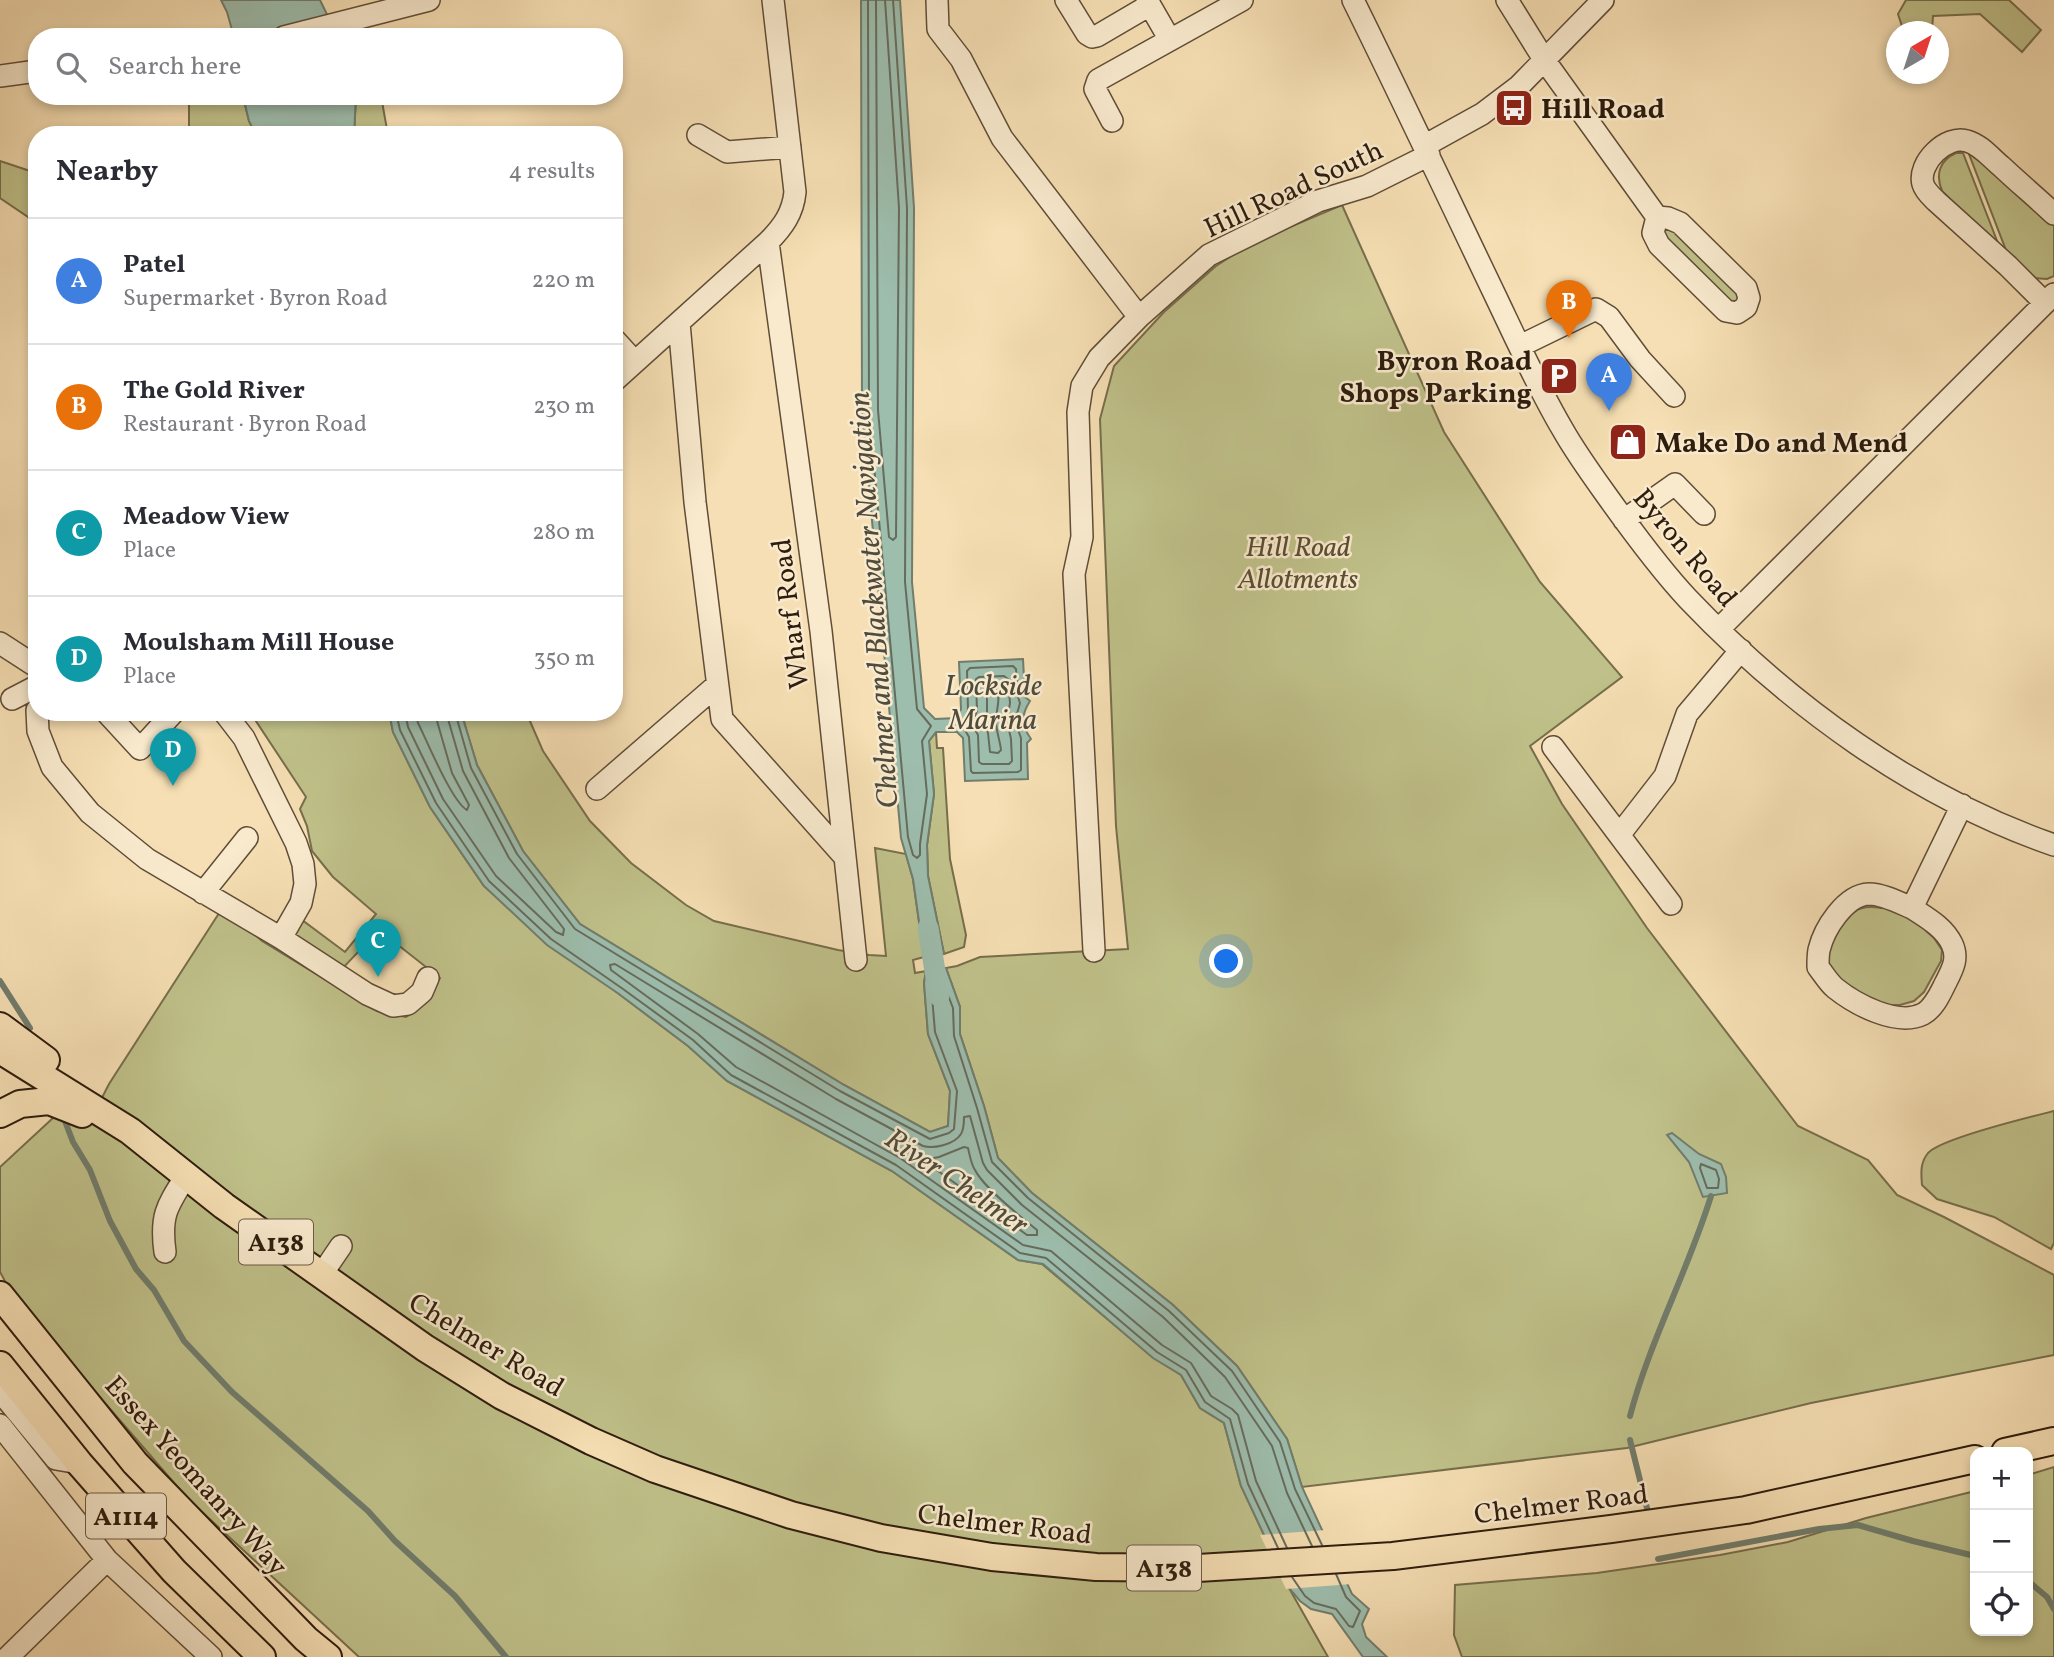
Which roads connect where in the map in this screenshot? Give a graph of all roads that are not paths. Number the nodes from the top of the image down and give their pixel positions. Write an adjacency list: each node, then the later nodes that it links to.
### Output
1 (429, 0): 10 (street)
2 (773, 0): 17 (street)
3 (937, 0): 23 (street)
4 (1066, 0): 9 (street)
5 (1242, 0): 11 (street)
6 (1353, 0): 18 (street, Byron Road)
7 (1507, 0): 12 (street)
8 (1603, 0): 12 (street)
9 (1149, 3): 11 (street)
10 (320, 28)
11 (1163, 43): 15 (street)
12 (1545, 61): 18 (street); 20 (street)
13 (28, 72): 14 (street)
14 (0, 76)
15 (1112, 121)
16 (698, 135): 17 (street)
17 (790, 148): 21 (street)
18 (1427, 150): 23 (street, Hill Road South); 25 (street, Byron Road)
19 (2054, 214): 22 (street)
20 (1657, 217): 20 (street)
21 (768, 242): 24 (street); 49 (street, Wharf Road)
22 (2049, 299): 32 (street)
23 (1139, 317): 54 (street, Hill Road South)
24 (679, 323): 27 (street); 36 (street)
25 (1520, 346): 29 (street); 31 (street, Byron Road)
26 (623, 348): 27 (street)
27 (635, 362): 28 (street)
28 (623, 372)
29 (1674, 396)
30 (1704, 514): 31 (street)
31 (1624, 520): 32 (street, Byron Road)
32 (1718, 629): 34 (street, Byron Road)
33 (0, 643): 35 (street)
34 (1741, 650): 45 (street, Byron Road); 46 (street)
35 (28, 661)
36 (717, 685): 44 (street); 49 (street)
37 (28, 691): 38 (street)
38 (12, 699)
39 (38, 721): 50 (street)
40 (117, 721): 41 (street)
41 (166, 721)
42 (231, 721): 53 (street)
43 (1553, 747): 46 (street)
44 (597, 789)
45 (1962, 806): 48 (street, Byron Road); 52 (street)
46 (1620, 834): 51 (street)
47 (247, 838): 50 (street)
48 (2054, 845)
49 (843, 855): 55 (street, Wharf Road)
50 (203, 893): 53 (street)
51 (1671, 904)
52 (1912, 908): 52 (street)
53 (281, 938): 56 (street)
54 (1094, 951)
55 (856, 960)
56 (428, 978)
57 (0, 1026): 60 (main road, A138)
58 (0, 1050): 60 (main road, Chelmer Road / A138)
59 (0, 1114): 60 (main road, Chelmer Road / A138)
60 (130, 1131): 61 (main road, Chelmer Road / A138)
61 (186, 1176): 63 (street); 64 (main road, Chelmer Road / A138)
62 (341, 1246): 64 (street)
63 (165, 1252)
64 (322, 1274): 71 (main road, Chelmer Road / A138)
65 (0, 1295): 77 (main road, Essex Yeomanry Way / A1114)
66 (0, 1365): 72 (main road, A1114)
67 (0, 1391): 72 (street)
68 (0, 1425): 73 (street)
69 (2054, 1441): 70 (main road)
70 (2028, 1447)
71 (1970, 1460)
72 (79, 1463): 76 (main road, A1114)
73 (107, 1560): 74 (street); 75 (street)
74 (8, 1657)
75 (211, 1657)
76 (262, 1657)
77 (328, 1657)

